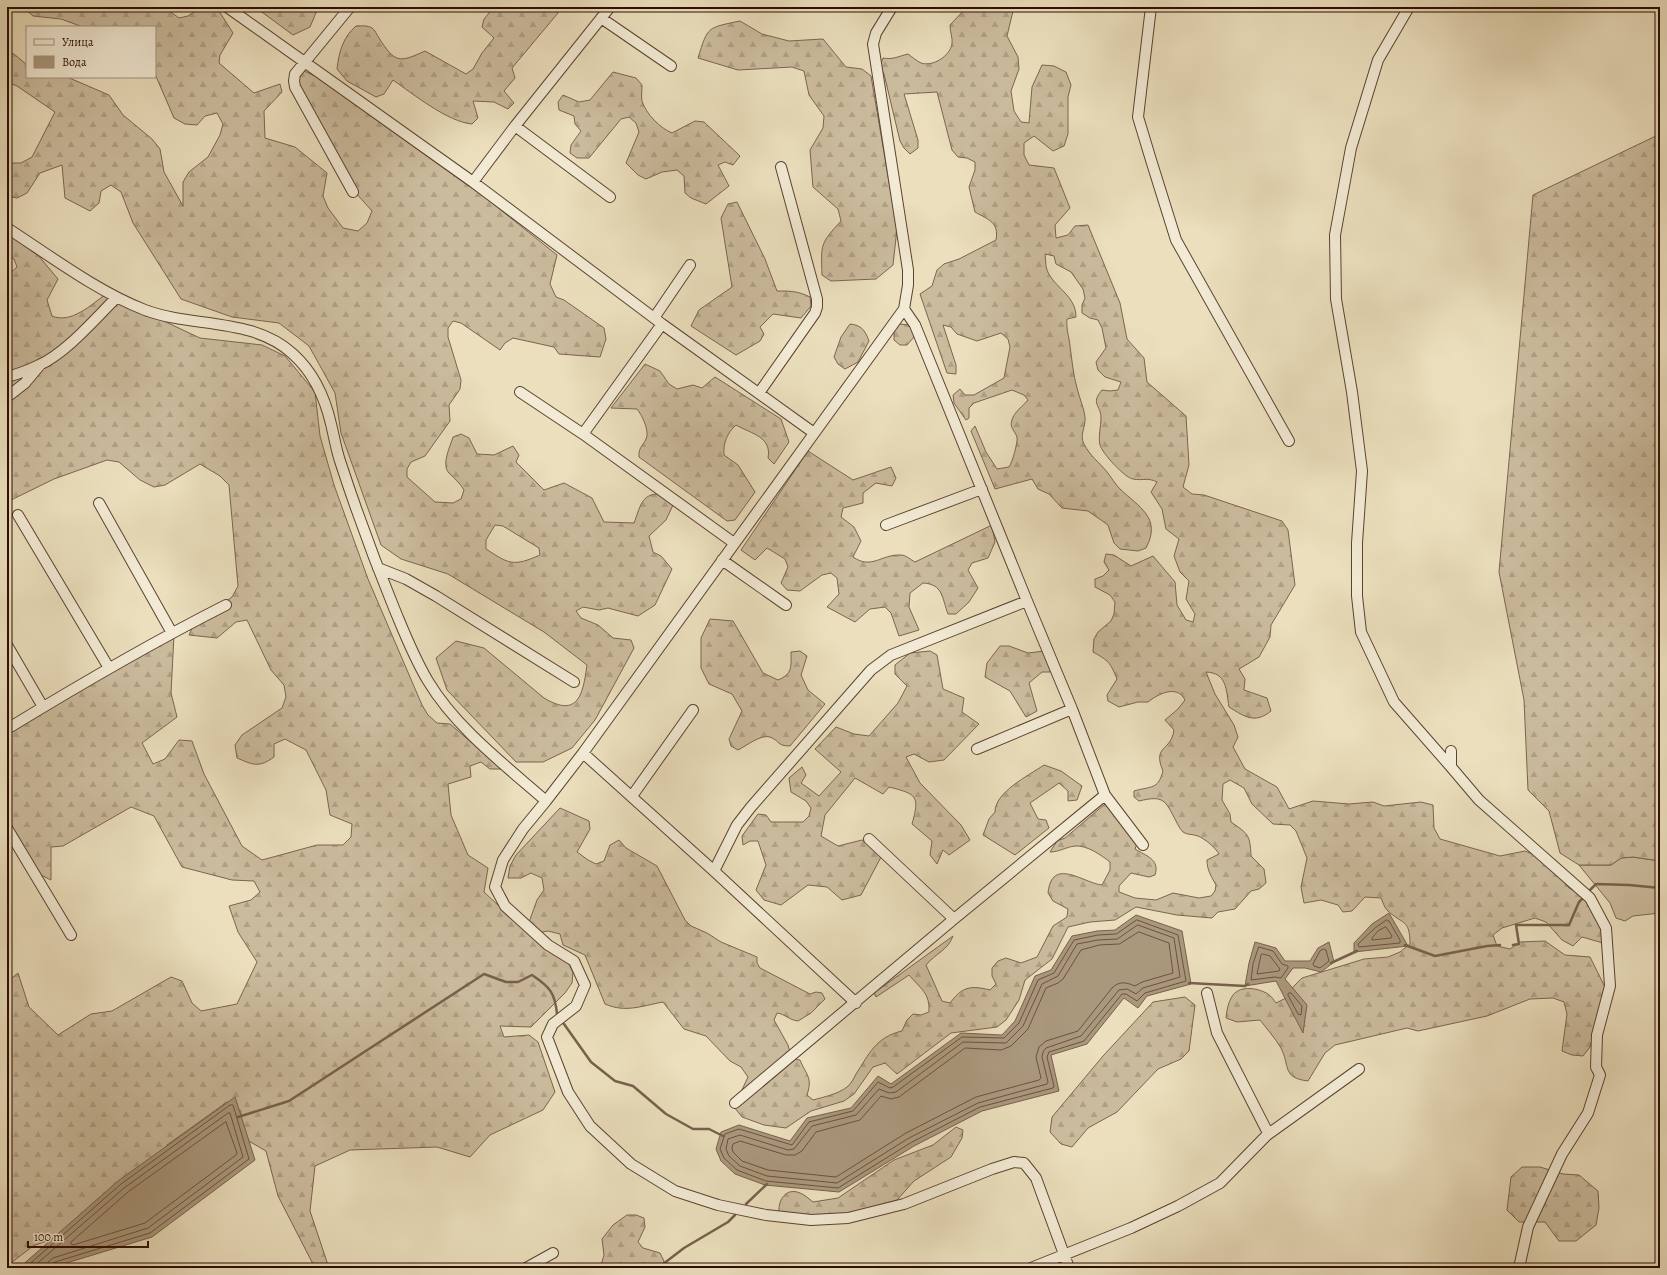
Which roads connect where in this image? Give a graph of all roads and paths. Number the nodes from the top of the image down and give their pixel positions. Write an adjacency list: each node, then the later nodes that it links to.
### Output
1 (226, 7): 8 (street)
2 (350, 7): 8 (street)
3 (610, 7): 7 (street)
4 (892, 7): 18 (street)
5 (1151, 7): 27 (street)
6 (1409, 7): 49 (street)
7 (601, 18): 9 (street); 10 (street)
8 (303, 62): 12 (street); 13 (street)
9 (671, 66)
10 (515, 126): 12 (street); 14 (street)
11 (781, 168): 23 (street)
12 (473, 182): 19 (street)
13 (353, 192)
14 (610, 196)
15 (7, 228): 17 (street)
16 (690, 265): 19 (street)
17 (116, 298): 20 (street); 34 (street)
18 (904, 309): 25 (street); 28 (street)
19 (658, 321): 23 (street); 26 (street)
20 (40, 365): 21 (street); 24 (street)
21 (7, 377)
22 (520, 392): 26 (street)
23 (759, 393): 25 (street)
24 (7, 397)
25 (814, 432): 32 (street)
26 (583, 434): 32 (street)
27 (1289, 441)
28 (982, 489): 31 (street); 35 (street)
29 (99, 503): 38 (street)
30 (18, 515): 40 (street)
31 (886, 525)
32 (734, 543): 33 (street)
33 (722, 560): 37 (street); 48 (street)
34 (378, 568): 41 (street); 52 (street)
35 (1027, 601): 43 (street); 56 (street)
36 (226, 605): 38 (street)
37 (786, 605)
38 (172, 633): 40 (street)
39 (7, 645): 42 (street)
40 (109, 668): 42 (street)
41 (574, 682)
42 (43, 707): 45 (street)
43 (1072, 709): 46 (street); 50 (street)
44 (694, 710): 51 (street)
45 (7, 729)
46 (976, 749)
47 (1451, 751): 49 (street)
48 (582, 753): 51 (street); 52 (street)
49 (1451, 767): 69 (street)
50 (1105, 795): 55 (street); 57 (street)
51 (632, 796): 56 (street)
52 (546, 801): 65 (street)
53 (7, 828): 58 (street)
54 (869, 839): 57 (street)
55 (1143, 845)
56 (714, 871): 60 (street)
57 (954, 919): 60 (street)
58 (71, 935)
59 (1207, 993): 63 (street)
60 (856, 1003): 62 (street)
61 (1359, 1069): 63 (street)
62 (735, 1103)
63 (1268, 1133): 65 (street)
64 (553, 1253): 66 (street)
65 (1064, 1255): 67 (street); 68 (street)
66 (526, 1268)
67 (1031, 1268)
68 (1069, 1268)
69 (1519, 1268)

